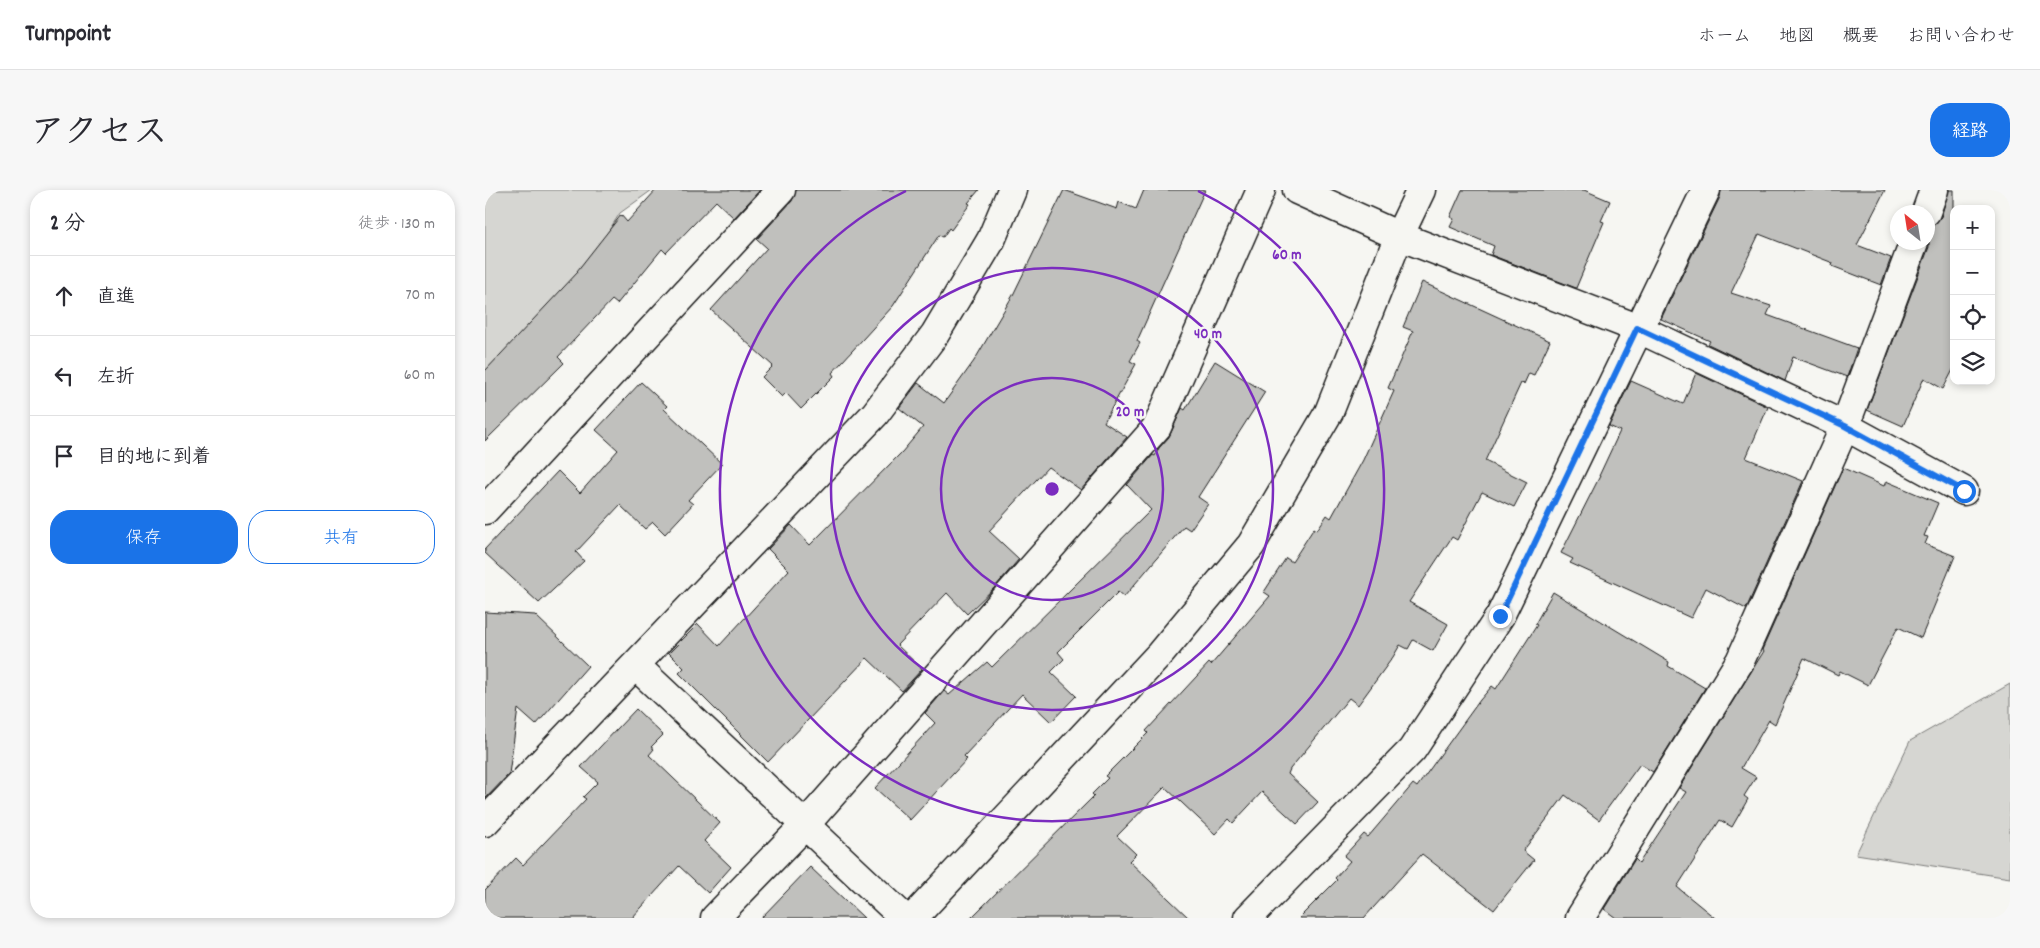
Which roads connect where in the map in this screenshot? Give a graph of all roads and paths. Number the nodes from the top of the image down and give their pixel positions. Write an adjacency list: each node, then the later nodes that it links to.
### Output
1 (781, 190): 14 (street)
2 (1012, 190): 15 (street)
3 (1261, 190): 17 (street)
4 (1297, 190): 9 (street)
5 (1421, 190): 9 (street)
6 (1706, 190): 11 (street)
7 (1934, 190): 8 (street)
8 (1929, 205)
9 (1399, 236): 11 (street); 20 (street)
10 (1912, 250): 12 (street)
11 (1637, 328): 12 (street); 21 (street)
12 (1845, 426): 13 (street); 22 (street)
13 (1964, 491)
14 (485, 510)
15 (636, 666): 16 (street); 17 (street)
16 (485, 822)
17 (805, 825): 18 (street); 19 (street)
18 (715, 918)
19 (904, 918)
20 (913, 918)
21 (1248, 918)
22 (1580, 918)

